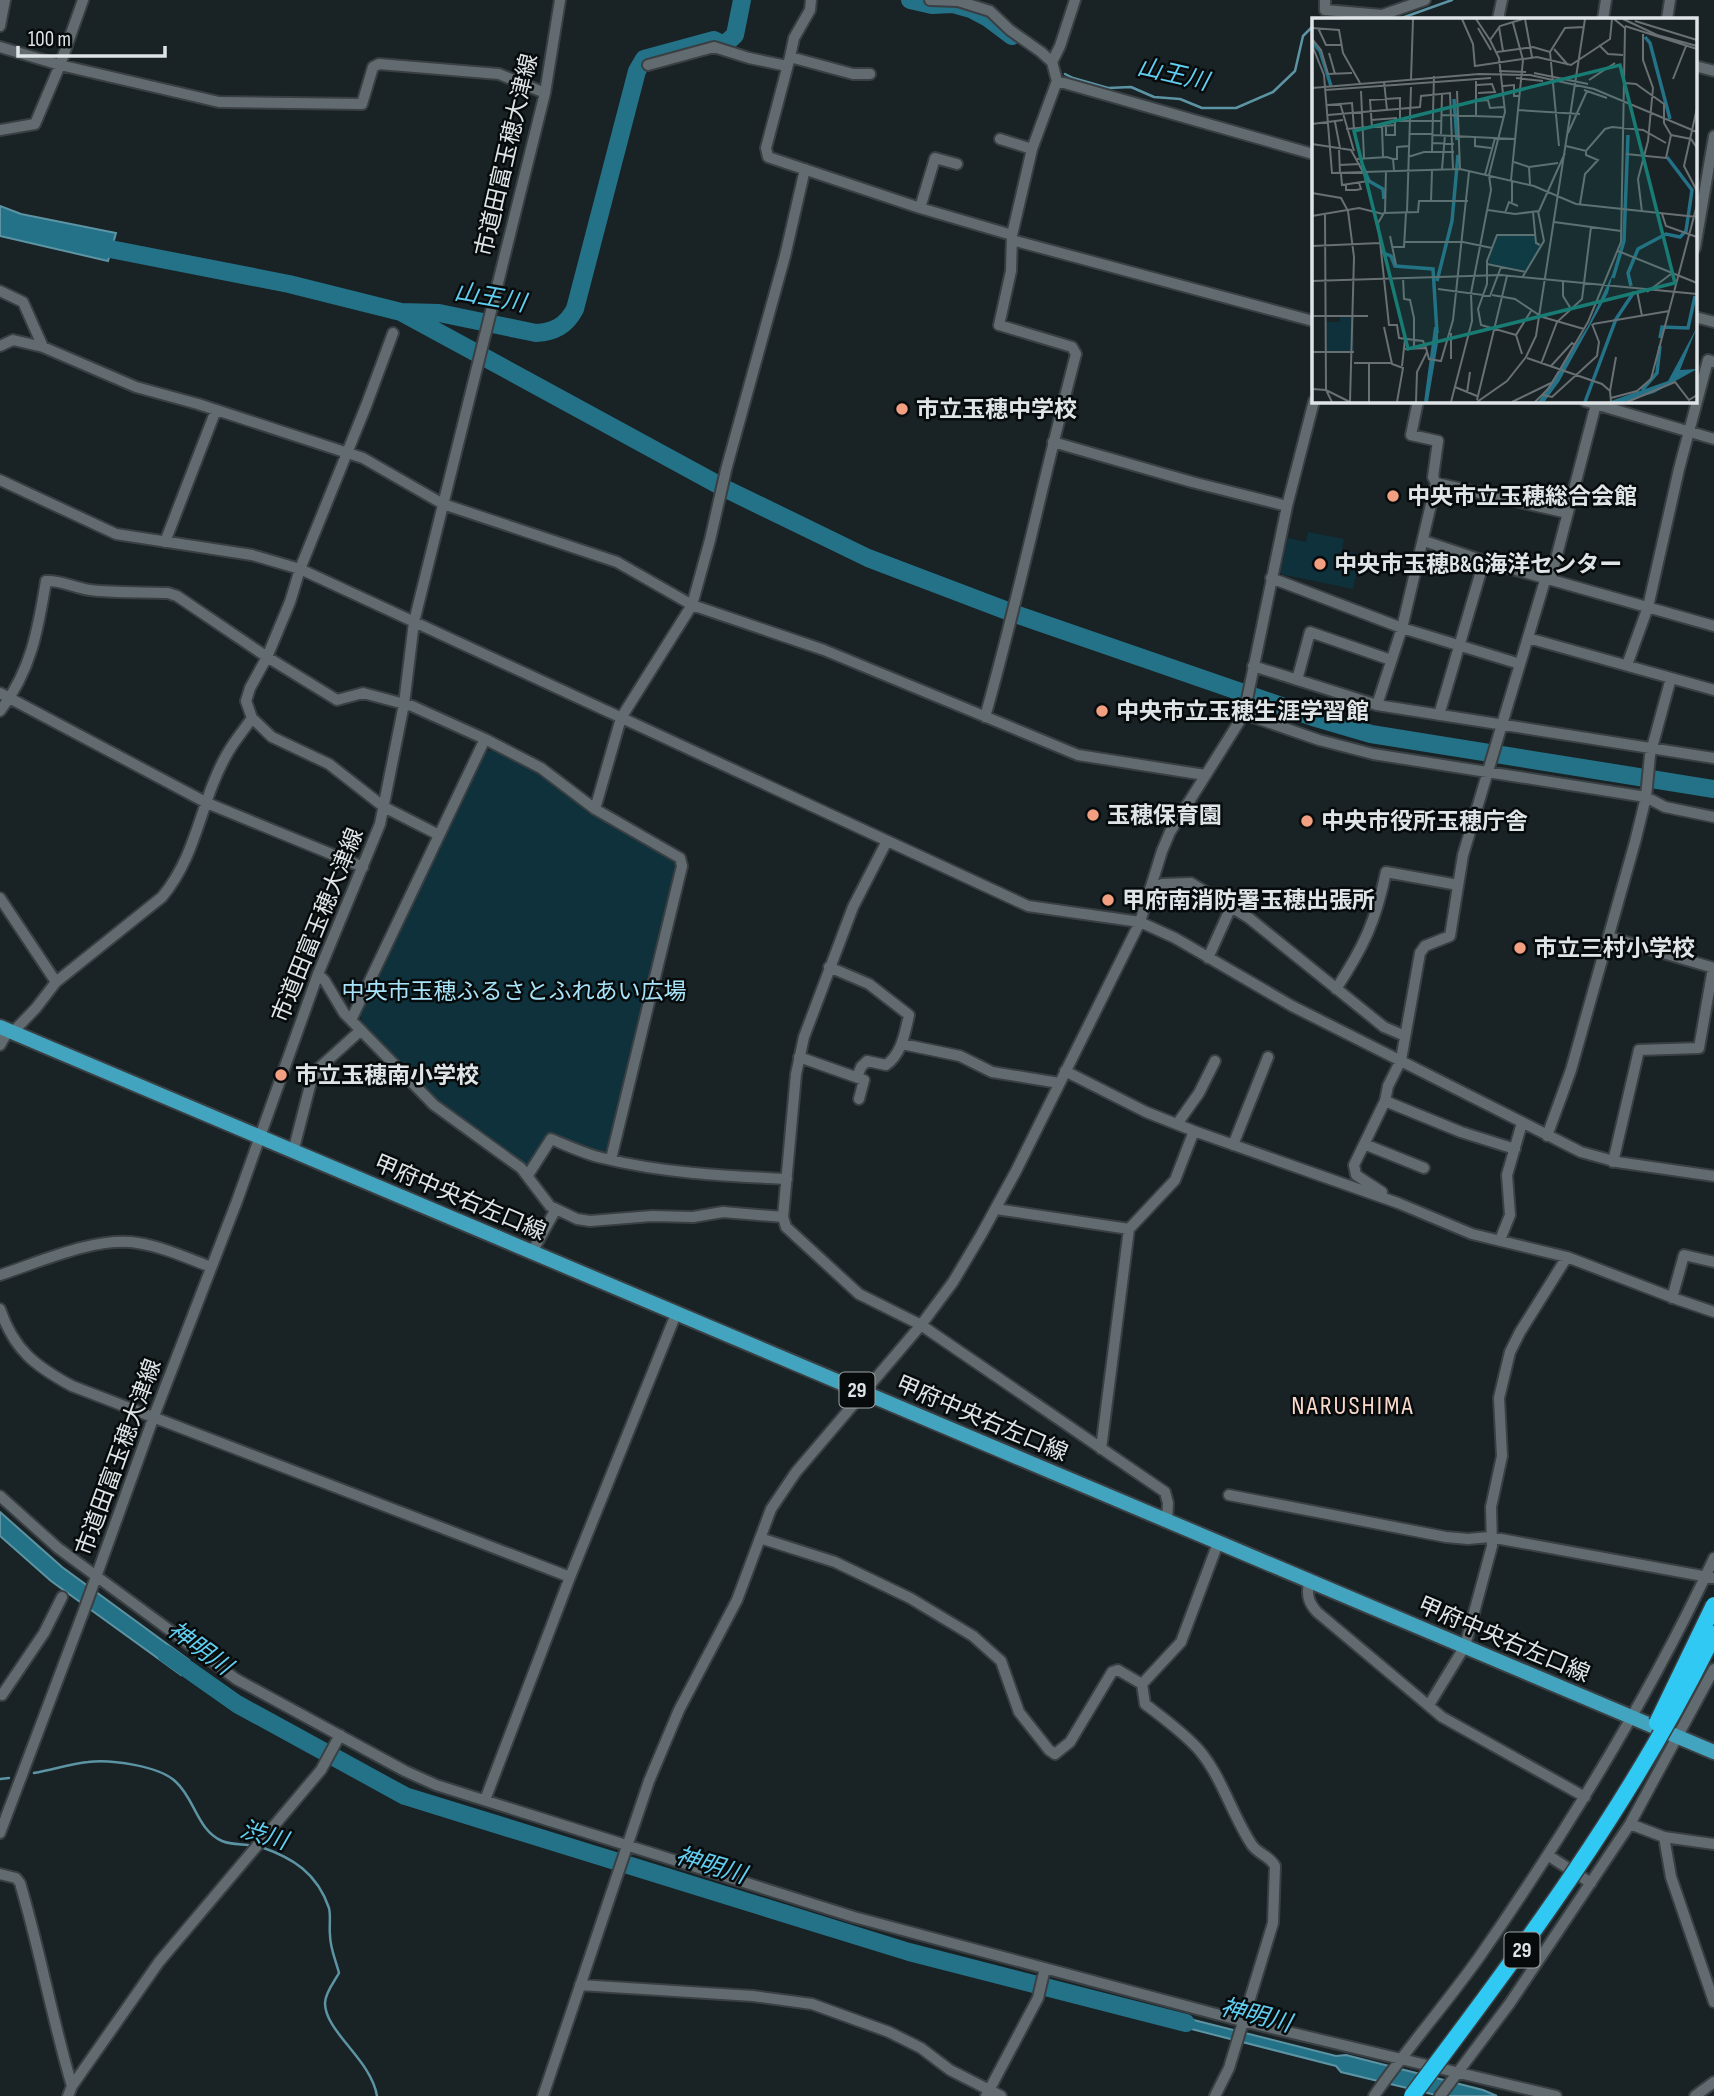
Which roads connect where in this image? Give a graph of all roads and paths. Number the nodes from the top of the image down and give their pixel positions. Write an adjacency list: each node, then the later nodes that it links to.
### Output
1 (5, 0): 17 (street)
2 (83, 0): 21 (street)
3 (560, 0): 27 (street, 市道田富玉穂大津線)
4 (811, 0): 19 (street)
5 (930, 0): 20 (street)
6 (1075, 0): 20 (street)
7 (1325, 0): 13 (street)
8 (1385, 0): 13 (street)
9 (1425, 0): 13 (street)
10 (1502, 0): 14 (street)
11 (1606, 0): 15 (street)
12 (1670, 0): 16 (street)
13 (1381, 17)
14 (1498, 18)
15 (1603, 18)
16 (1667, 18)
17 (0, 26)
18 (0, 47): 21 (street)
19 (789, 61): 22 (street); 25 (street); 34 (street)
20 (1052, 62): 26 (street)
21 (60, 65): 27 (street); 28 (street)
22 (648, 65)
23 (1696, 66): 24 (street)
24 (1714, 71)
25 (870, 74)
26 (1057, 81): 31 (street); 32 (street)
27 (545, 93): 57 (street, 市道田富玉穂大津線)
28 (0, 130)
29 (1714, 138): 36 (street)
30 (1000, 139): 31 (street)
31 (1032, 149): 38 (street)
32 (1312, 154)
33 (957, 164): 35 (street)
34 (805, 169): 35 (street); 66 (street)
35 (920, 208): 38 (street)
36 (1698, 214): 37 (street)
37 (1696, 235)
38 (1012, 237): 41 (street); 53 (street)
39 (0, 291): 45 (street)
40 (1696, 317): 42 (street)
41 (1312, 321)
42 (1714, 321)
43 (393, 333): 54 (street)
44 (0, 346): 45 (street)
45 (43, 347): 50 (street)
46 (1714, 362): 51 (street)
47 (1314, 402): 58 (street)
48 (1418, 402): 56 (street)
49 (1589, 402): 51 (street); 59 (street)
50 (216, 410): 54 (street); 61 (street)
51 (1690, 432): 52 (street); 67 (street)
52 (1714, 439)
53 (1053, 442): 58 (street); 87 (street)
54 (347, 453): 57 (street); 63 (street)
55 (0, 480): 61 (street)
56 (1436, 483): 59 (street); 60 (street)
57 (443, 504): 66 (street); 68 (street, 市道田富玉穂大津線)
58 (1287, 506): 64 (street)
59 (1568, 513): 65 (street)
60 (1424, 541): 62 (street); 70 (street)
61 (165, 542): 63 (street)
62 (1484, 561): 65 (street); 72 (street)
63 (300, 569): 68 (street); 73 (street)
64 (1271, 578): 70 (street); 77 (street)
65 (1548, 578): 67 (street); 71 (street)
66 (692, 605): 87 (street); 89 (street)
67 (1648, 607): 69 (street); 76 (street)
68 (414, 622): 82 (street, 市道田富玉穂大津線); 89 (street)
69 (1714, 626)
70 (1402, 628): 72 (street); 74 (street)
71 (1528, 638): 75 (street); 76 (street)
72 (1458, 646): 75 (street); 86 (street)
73 (267, 657): 81 (street); 82 (street); 88 (street)
74 (1391, 660): 79 (street); 83 (street)
75 (1520, 664): 90 (street)
76 (1627, 665): 78 (street)
77 (1253, 666): 79 (street); 85 (street)
78 (1671, 678): 80 (street); 92 (street)
79 (1297, 680): 83 (street)
80 (1714, 690)
81 (5, 696): 84 (street); 97 (street)
82 (404, 704): 91 (street); 98 (street, 市道田富玉穂大津線)
83 (1377, 705): 86 (street)
84 (0, 712)
85 (1244, 713): 94 (street); 95 (street)
86 (1439, 715): 90 (street)
87 (985, 717): 95 (street)
88 (252, 718): 97 (street); 98 (street)
89 (621, 718): 99 (street); 102 (street)
90 (1502, 724): 92 (street); 94 (street)
91 (485, 739): 99 (street); 101 (street)
92 (1652, 748): 93 (street); 96 (street)
93 (1714, 758)
94 (1488, 773): 96 (street); 104 (street)
95 (1205, 775): 105 (street)
96 (1646, 793): 100 (street); 109 (street)
97 (207, 803): 103 (street); 114 (street)
98 (384, 807): 101 (street); 103 (street, 市道田富玉穂大津線)
99 (595, 808): 140 (street)
100 (1714, 817)
101 (439, 835): 116 (street)
102 (887, 841): 108 (street); 111 (street)
103 (363, 867): 113 (street, 市道田富玉穂大津線)
104 (1458, 885): 115 (street); 119 (street)
105 (1150, 889): 107 (street); 108 (street)
106 (0, 898): 114 (street)
107 (1231, 907): 110 (street); 115 (street)
108 (1140, 922): 110 (street); 126 (street)
109 (1609, 937): 112 (street); 134 (street)
110 (1208, 958): 124 (street)
111 (830, 967): 120 (street); 122 (street)
112 (1714, 968): 141 (street)
113 (318, 974): 116 (street); 135 (street, 市道田富玉穂大津線)
114 (56, 982): 117 (street)
115 (1336, 989): 119 (street)
116 (351, 1020): 118 (street)
117 (7, 1030): 121 (street); 135 (main road, 甲府中央右左口線 / 29)
118 (361, 1030): 139 (street); 143 (street)
119 (1405, 1036): 124 (street)
120 (902, 1044): 127 (street); 128 (street)
121 (0, 1045)
122 (799, 1057): 127 (street); 145 (street)
123 (1268, 1057): 137 (street)
124 (1401, 1060): 130 (street); 131 (street)
125 (1215, 1061): 132 (street)
126 (1065, 1071): 128 (street); 132 (street)
127 (857, 1077): 129 (street)
128 (1059, 1083): 148 (street)
129 (859, 1099)
130 (1385, 1101): 136 (street); 138 (street)
131 (1522, 1123): 134 (street); 138 (street)
132 (1177, 1124): 133 (street)
133 (1194, 1131): 137 (street); 150 (street)
134 (1547, 1136): 141 (street)
135 (260, 1138): 139 (main road, 甲府中央右左口線 / 29); 155 (street, 市道田富玉穂大津線)
136 (1364, 1144): 142 (street); 146 (street)
137 (1233, 1145): 146 (street)
138 (1515, 1149): 151 (street)
139 (293, 1152): 152 (main road, 甲府中央右左口線 / 29)
140 (611, 1159): 143 (street); 145 (street)
141 (1614, 1162): 144 (street)
142 (1424, 1168)
143 (528, 1175): 147 (street)
144 (1714, 1176)
145 (786, 1179): 149 (street)
146 (1398, 1203): 151 (street)
147 (556, 1209): 149 (street); 152 (street)
148 (996, 1209): 150 (street); 161 (street)
149 (783, 1217): 161 (street)
150 (1129, 1229): 164 (street)
151 (1500, 1240): 153 (street)
152 (532, 1252): 160 (main road, 甲府中央右左口線 / 29)
153 (1567, 1257): 157 (street); 168 (street)
154 (1714, 1262): 157 (street)
155 (211, 1267): 156 (street); 163 (street, 市道田富玉穂大津線)
156 (0, 1275)
157 (1672, 1298): 159 (street)
158 (0, 1309): 163 (street)
159 (1714, 1312)
160 (676, 1314): 162 (main road, 甲府中央右左口線 / 29); 172 (street)
161 (922, 1325): 162 (street); 164 (street)
162 (864, 1393): 167 (main road, 甲府中央右左口線 / 29); 169 (street)
163 (154, 1416): 172 (street); 175 (street, 市道田富玉穂大津線)
164 (1101, 1449): 167 (street)
165 (1229, 1495): 168 (street)
166 (0, 1496): 175 (street)
167 (1167, 1521): 170 (main road, 甲府中央右左口線 / 29)
168 (1490, 1537): 173 (street); 179 (street)
169 (760, 1538): 181 (street); 196 (street)
170 (1218, 1543): 174 (main road, 甲府中央右左口線 / 29); 181 (street)
171 (1714, 1558): 173 (street)
172 (570, 1577): 190 (street)
173 (1710, 1577): 184 (street)
174 (1309, 1580): 179 (main road, 甲府中央右左口線 / 29); 183 (street)
175 (95, 1581): 186 (street); 191 (street, 市道田富玉穂大津線)
176 (62, 1597): 182 (street)
177 (1714, 1605): 189 (highway, 29, bridge)
178 (1714, 1634): 189 (highway, 29, bridge)
179 (1465, 1646): 183 (street); 184 (main road, 甲府中央右左口線 / 29)
180 (1714, 1669): 185 (street)
181 (1142, 1685): 203 (street)
182 (2, 1695)
183 (1429, 1705): 188 (street)
184 (1631, 1718): 185 (main road, 甲府中央右左口線 / 29); 188 (street)
185 (1678, 1736): 187 (main road, 甲府中央右左口線 / 29); 192 (street)
186 (338, 1739): 190 (street); 207 (street)
187 (1714, 1752)
188 (1585, 1797): 197 (street)
189 (1623, 1798): 214 (highway, 29, bridge)
190 (485, 1800): 196 (street)
191 (6, 1803): 193 (street, 市道田富玉穂大津線)
192 (1630, 1824): 194 (street); 199 (street)
193 (0, 1833)
194 (1664, 1837): 195 (street); 202 (street)
195 (1714, 1844)
196 (624, 1848): 200 (street); 201 (street)
197 (1549, 1856): 199 (street); 204 (street)
198 (0, 1874): 207 (street)
199 (1591, 1883): 205 (street)
200 (1044, 1971): 203 (street); 208 (street)
201 (580, 1986): 208 (street); 210 (street)
202 (1714, 2002)
203 (1242, 2023): 204 (street); 212 (street)
204 (1398, 2062): 205 (street); 213 (street)
205 (1455, 2075): 209 (street); 215 (street)
206 (1714, 2082): 216 (street)
207 (70, 2091)
208 (988, 2093): 211 (street)
209 (1441, 2095)
210 (542, 2096)
211 (1001, 2096)
212 (1216, 2096)
213 (1374, 2096)
214 (1412, 2096)
215 (1556, 2096)
216 (1695, 2096)

